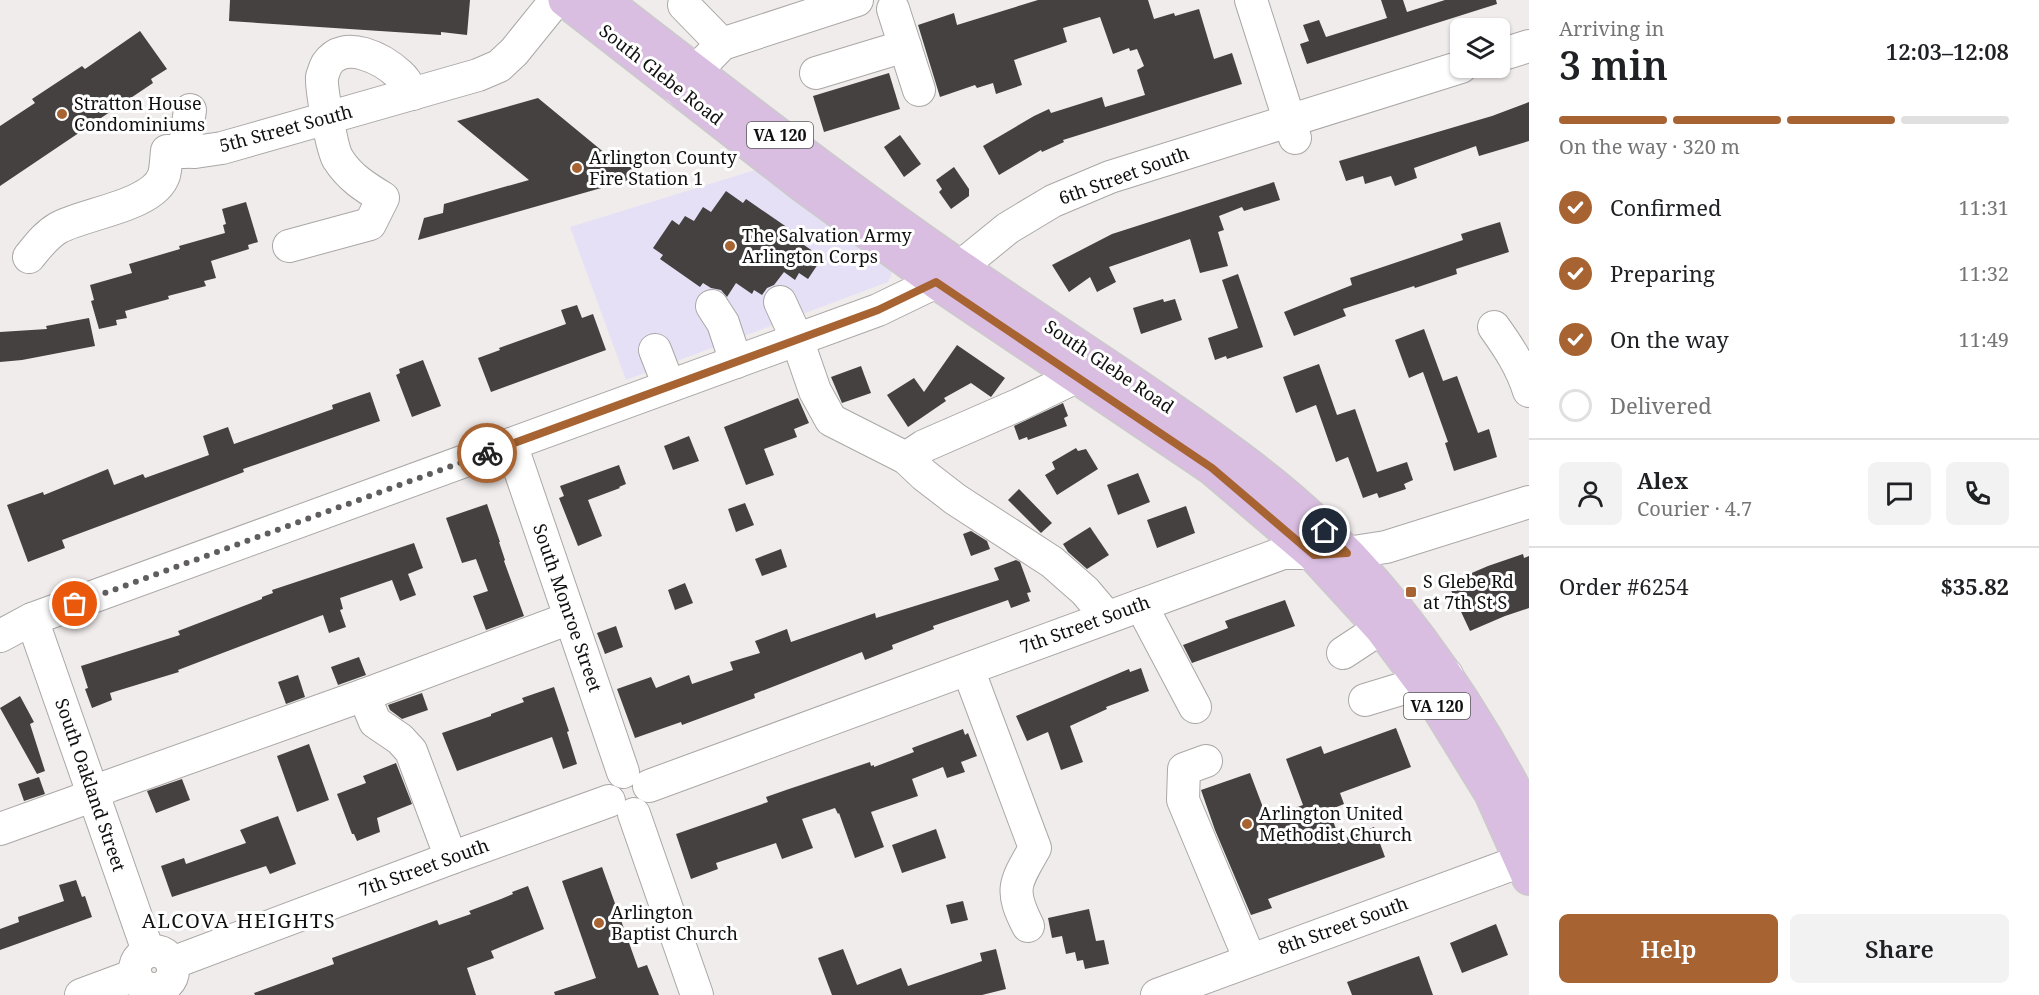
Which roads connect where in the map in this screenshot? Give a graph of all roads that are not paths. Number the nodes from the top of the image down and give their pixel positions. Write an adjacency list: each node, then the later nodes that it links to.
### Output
1 (556, 0): 16 (street, 5th Street South)
2 (565, 0): 14 (main road, South Glebe Road / VA 120)
3 (603, 0): 14 (main road, South Glebe Road / VA 120)
4 (855, 0): 8 (street)
5 (1251, 0): 19 (street)
6 (684, 5): 8 (street)
7 (893, 9): 9 (street)
8 (722, 44): 14 (street)
9 (905, 46): 13 (street); 15 (street)
10 (1529, 46): 11 (street)
11 (1510, 52)
12 (1450, 71): 19 (street, 6th Street South)
13 (816, 73)
14 (687, 80): 23 (main road, South Glebe Road / VA 120)
15 (919, 90)
16 (413, 94): 18 (street, 5th Street South); 18 (street)
17 (190, 110): 20 (street)
18 (329, 118): 20 (street, 5th Street South); 21 (street)
19 (1292, 129): 23 (street, 6th Street South)
20 (184, 152): 22 (street, 5th Street South)
21 (289, 246)
22 (29, 257)
23 (948, 274): 27 (street, 6th Street South); 30 (main road, South Glebe Road / VA 120); 36 (main road, South Glebe Road / VA 120)
24 (780, 302): 27 (street)
25 (712, 306): 29 (street)
26 (1494, 327): 32 (street)
27 (797, 339): 29 (street, 6th Street South); 34 (street)
28 (655, 350): 31 (street)
29 (736, 362): 31 (street, 6th Street South)
30 (1076, 377): 34 (street); 37 (main road, South Glebe Road / VA 120)
31 (669, 386): 33 (street, 6th Street South)
32 (1529, 391)
33 (511, 444): 40 (street, South Monroe Street); 41 (street, 6th Street South)
34 (906, 458): 39 (street)
35 (1529, 501): 36 (street, 7th Street South)
36 (1347, 553): 37 (street, 7th Street South); 46 (main road, South Glebe Road / VA 120)
37 (1314, 555): 38 (street, 7th Street South); 42 (main road, South Glebe Road / VA 120)
38 (1141, 605): 39 (street, 7th Street South); 49 (street)
39 (1107, 617): 45 (street, 7th Street South)
40 (570, 618): 47 (street); 51 (street, South Monroe Street)
41 (32, 619): 43 (street, 6th Street South); 52 (street, South Oakland Street)
42 (1381, 628): 44 (street); 46 (main road, South Glebe Road / VA 120)
43 (0, 636)
44 (1343, 653)
45 (968, 669): 51 (street, 7th Street South); 58 (street)
46 (1434, 679): 48 (street); 54 (main road, South Glebe Road / VA 120); 57 (main road, South Glebe Road / VA 120)
47 (364, 694): 52 (street); 56 (street)
48 (1365, 700)
49 (1195, 707)
50 (1195, 765): 59 (street)
51 (636, 779): 53 (street)
52 (93, 794): 55 (street); 60 (street, South Oakland Street)
53 (622, 808): 56 (street, 7th Street South); 62 (street)
54 (1529, 818)
55 (0, 829)
56 (451, 858): 60 (street, 7th Street South)
57 (1527, 865): 59 (street, 8th Street South)
58 (1028, 926)
59 (1250, 960): 63 (street, 8th Street South)
60 (155, 975): 61 (street, 7th Street South)
61 (81, 995)
62 (697, 995)
63 (1157, 995)

